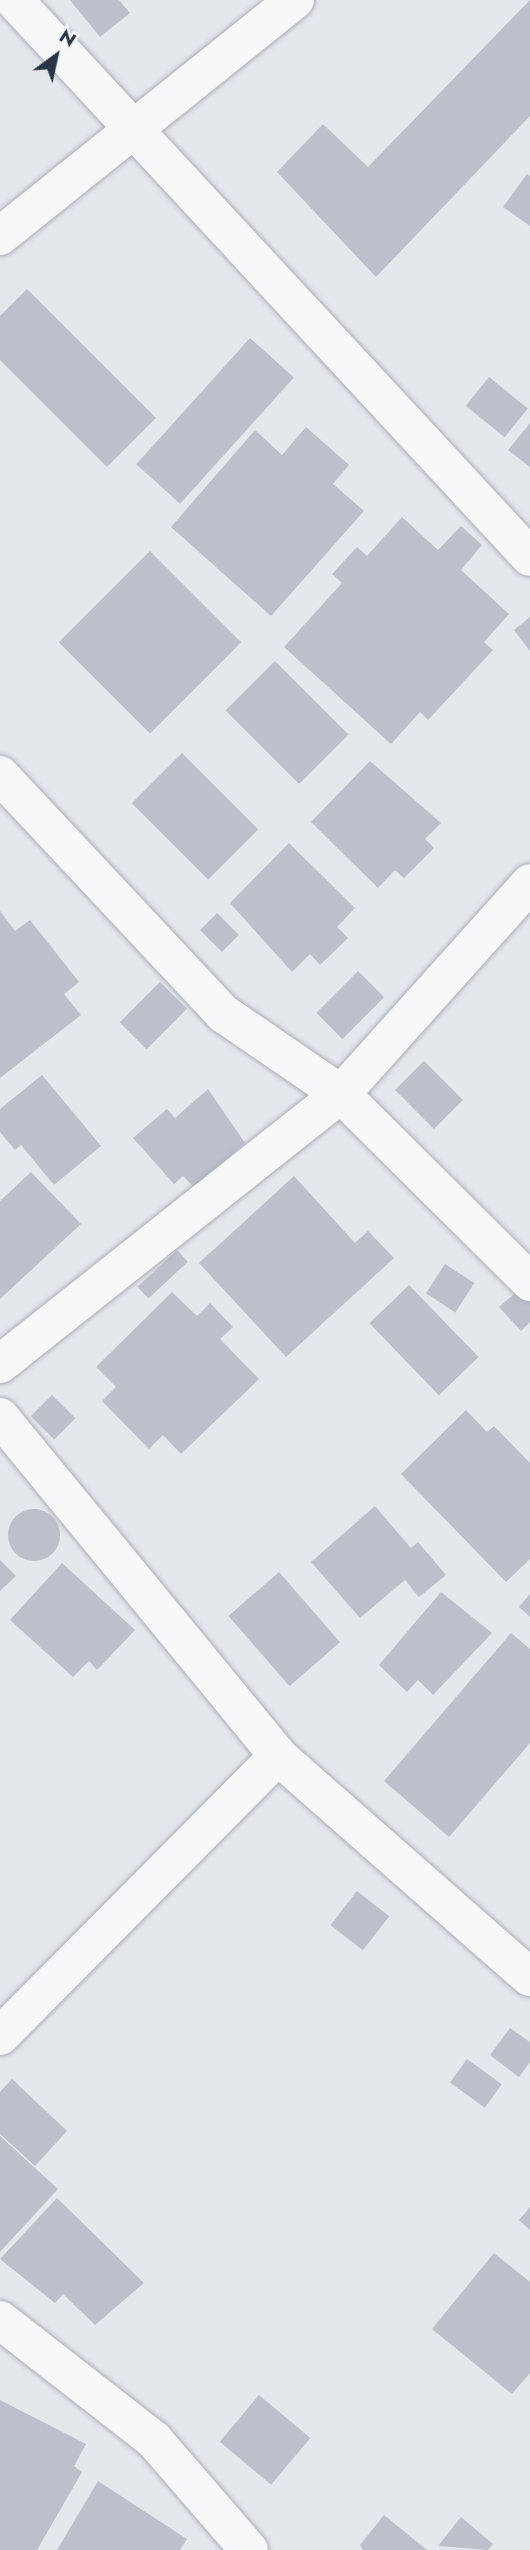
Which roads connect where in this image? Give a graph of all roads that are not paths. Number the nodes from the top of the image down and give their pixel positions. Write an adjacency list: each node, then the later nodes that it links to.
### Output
1 (14, 0): 3 (street)
2 (295, 0): 3 (street)
3 (129, 132): 4 (street); 5 (street)
4 (0, 236)
5 (530, 557)
6 (0, 775): 8 (street)
7 (530, 883): 8 (street)
8 (341, 1094): 9 (street); 10 (street)
9 (530, 1282)
10 (0, 1364)
11 (0, 1417): 12 (street)
12 (278, 1756): 13 (street); 14 (street)
13 (530, 1977)
14 (0, 2036)
15 (0, 2320): 16 (street)
16 (249, 2550)

